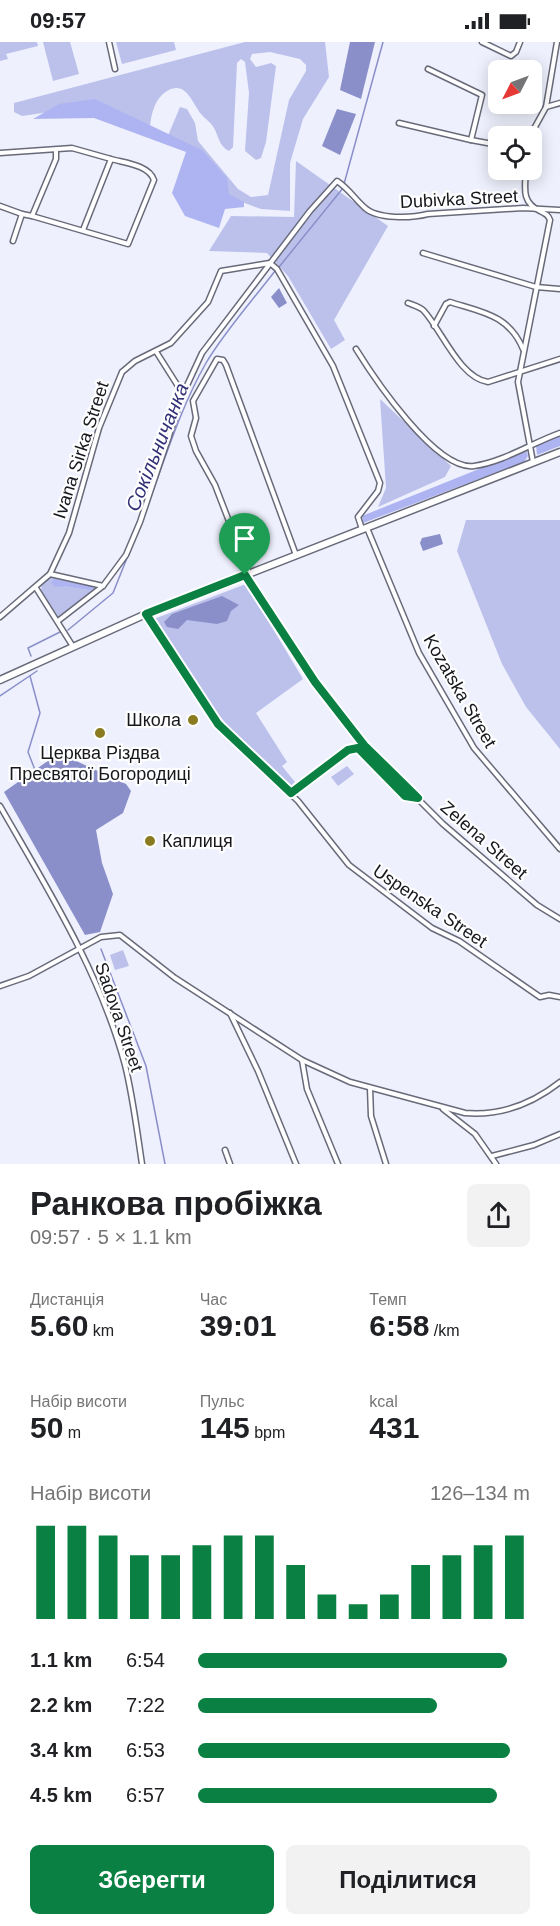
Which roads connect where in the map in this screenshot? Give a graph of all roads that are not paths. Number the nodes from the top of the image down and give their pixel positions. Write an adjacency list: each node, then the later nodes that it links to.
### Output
1 (109, 42): 5 (street)
2 (482, 42): 3 (street)
3 (520, 42)
4 (557, 42): 8 (street)
5 (115, 69)
6 (428, 69): 11 (street)
7 (560, 103): 8 (street)
8 (546, 108): 10 (street)
9 (399, 123): 11 (street)
10 (536, 126)
11 (471, 140): 12 (street)
12 (488, 143)
13 (56, 150): 14 (street); 15 (street); 21 (street)
14 (0, 153)
15 (111, 159): 22 (street); 22 (street)
16 (526, 180): 18 (street)
17 (0, 206): 20 (street)
18 (537, 210): 19 (street, Dubivka Street); 25 (street, Dubivka Street); 26 (street)
19 (560, 210)
20 (22, 214): 21 (street); 23 (street)
21 (32, 216): 22 (street)
22 (83, 231)
23 (13, 242)
24 (423, 253): 26 (street)
25 (270, 263): 32 (street, Ivana Sirka Street); 35 (street); 40 (street)
26 (536, 287): 27 (street); 31 (street)
27 (560, 289)
28 (408, 303): 29 (street)
29 (434, 327): 31 (street); 34 (street)
30 (356, 349): 37 (street)
31 (523, 349): 34 (street)
32 (157, 353): 35 (street); 42 (street, Ivana Sirka Street)
33 (560, 359): 34 (street)
34 (519, 373): 37 (street)
35 (183, 394): 44 (street)
36 (560, 433): 37 (street)
37 (530, 444): 39 (street)
38 (560, 452): 39 (main road)
39 (533, 463): 40 (main road)
40 (364, 528): 41 (main road); 56 (street, Kozatska Street)
41 (296, 555): 43 (main road); 43 (street, Zelena Street)
42 (50, 574): 44 (street); 45 (street, Ivana Sirka Street)
43 (247, 574): 46 (main road); 51 (street, Zelena Street)
44 (103, 586): 48 (street)
45 (36, 588): 47 (street, Ivana Sirka Street); 48 (street)
46 (146, 614): 49 (main road); 53 (street, Uspenska Street)
47 (0, 617)
48 (58, 621): 49 (street)
49 (72, 645): 50 (main road)
50 (0, 680)
51 (364, 745): 52 (street); 54 (street, Zelena Street)
52 (358, 748): 53 (street); 54 (street)
53 (291, 793): 60 (street, Uspenska Street)
54 (418, 798): 57 (street, Zelena Street)
55 (0, 806): 58 (street, Sadova Street)
56 (560, 849)
57 (560, 919)
58 (81, 950): 59 (street, Sadova Street); 61 (street); 69 (street, Sadova Street)
59 (0, 986)
60 (560, 997)
61 (230, 1012): 62 (street); 71 (street)
62 (302, 1060): 64 (street); 72 (street)
63 (560, 1082): 65 (street)
64 (370, 1088): 65 (street); 73 (street)
65 (440, 1107): 68 (street)
66 (560, 1134): 68 (street)
67 (225, 1150): 70 (street)
68 (492, 1156): 74 (street)
69 (142, 1164)
70 (230, 1164)
71 (296, 1164)
72 (338, 1164)
73 (386, 1164)
74 (496, 1164)

